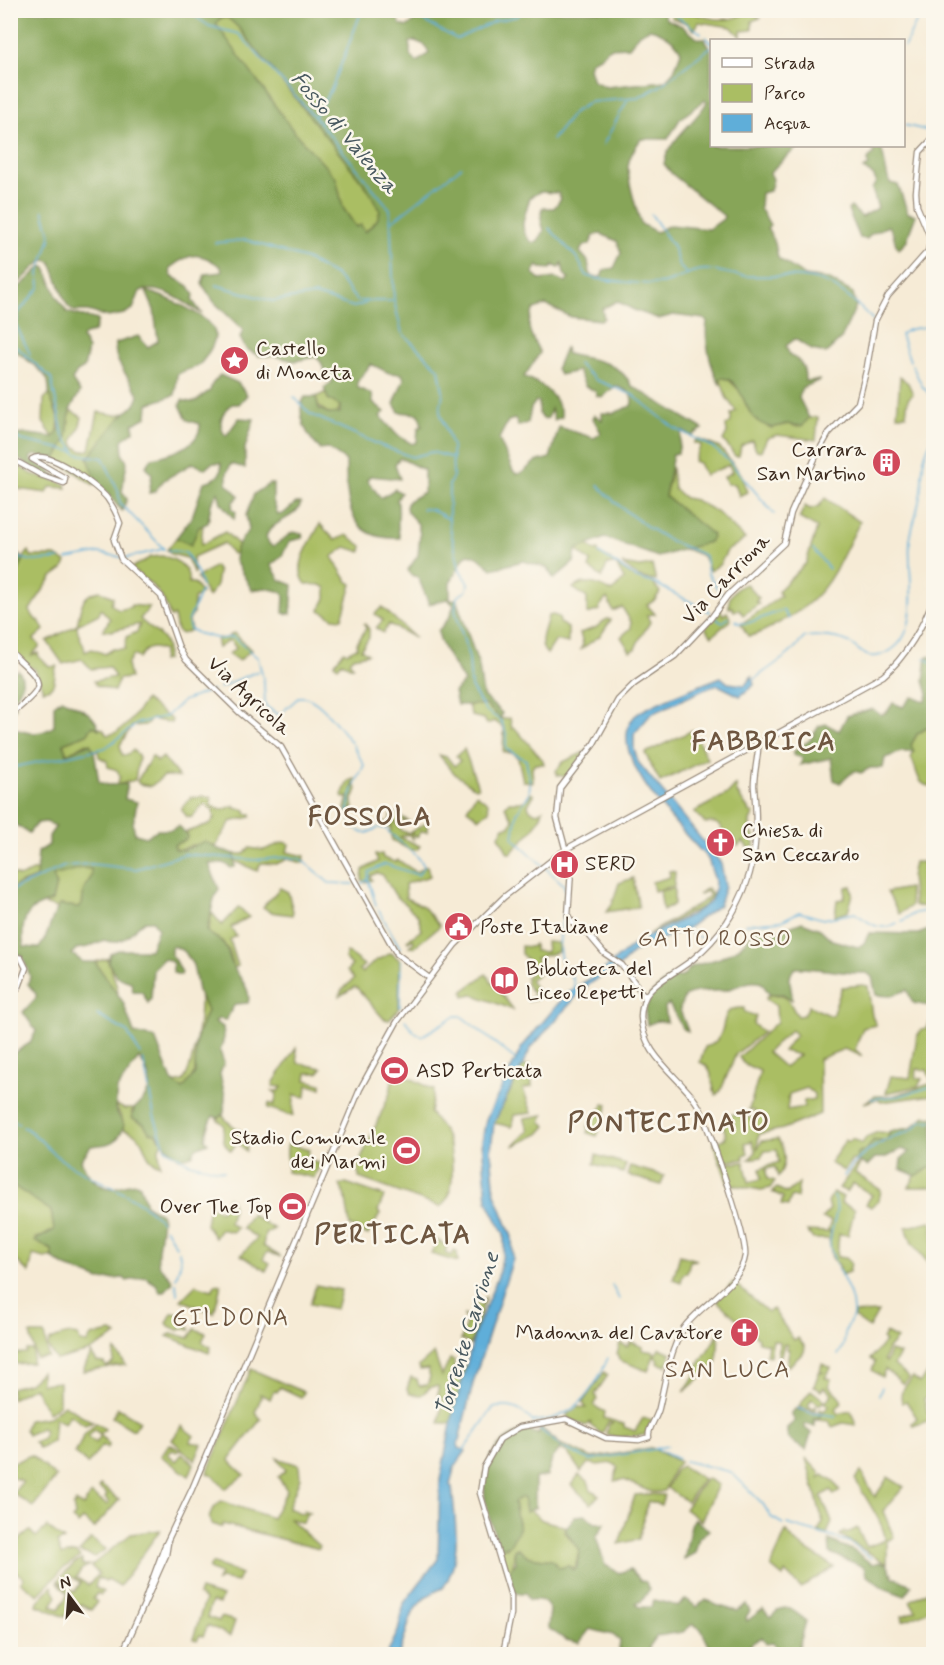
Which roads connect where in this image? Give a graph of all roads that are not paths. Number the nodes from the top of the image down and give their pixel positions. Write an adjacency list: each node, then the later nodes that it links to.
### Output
1 (933, 138): 13 (main road, Via Carriona)
2 (10, 458): 16 (main road, Via Agricola)
3 (10, 476): 4 (main road)
4 (10, 481)
5 (933, 597): 8 (main road)
6 (10, 650): 7 (main road)
7 (10, 716)
8 (767, 739): 9 (main road); 10 (main road)
9 (755, 745): 10 (main road); 13 (main road)
10 (756, 756): 19 (main road)
11 (10, 830): 12 (main road)
12 (10, 839)
13 (566, 849): 16 (main road); 19 (main road, Via Carriona)
14 (10, 955): 18 (main road)
15 (10, 970): 17 (main road)
16 (428, 977): 20 (main road)
17 (10, 987)
18 (10, 994)
19 (645, 997): 21 (main road)
20 (122, 1654)
21 (503, 1654)

